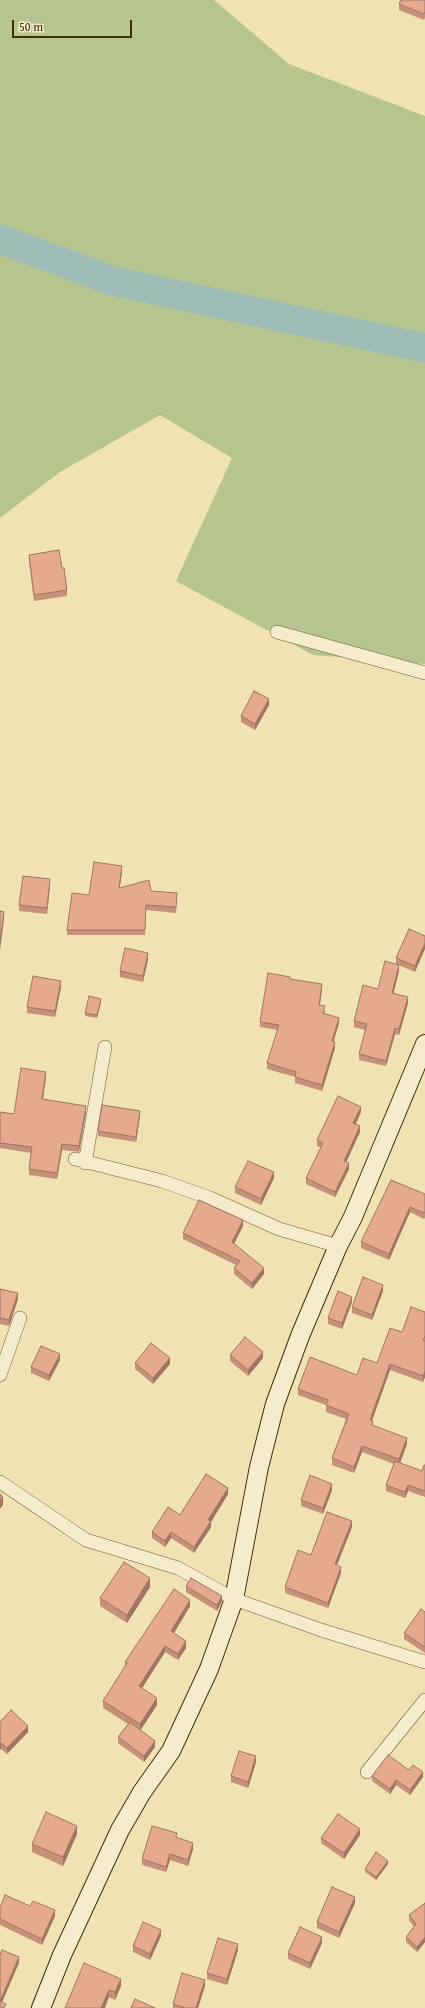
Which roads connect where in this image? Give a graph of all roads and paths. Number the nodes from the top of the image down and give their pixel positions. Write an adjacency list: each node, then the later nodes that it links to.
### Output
1 (277, 632): 2 (street)
2 (425, 673)
3 (425, 1044): 5 (street)
4 (105, 1047): 5 (street)
5 (338, 1246): 9 (street)
6 (20, 1318): 7 (street)
7 (0, 1375)
8 (0, 1482): 9 (street)
9 (234, 1599): 10 (street); 13 (street)
10 (425, 1662)
11 (425, 1700): 12 (street)
12 (367, 1772)
13 (41, 2008)

